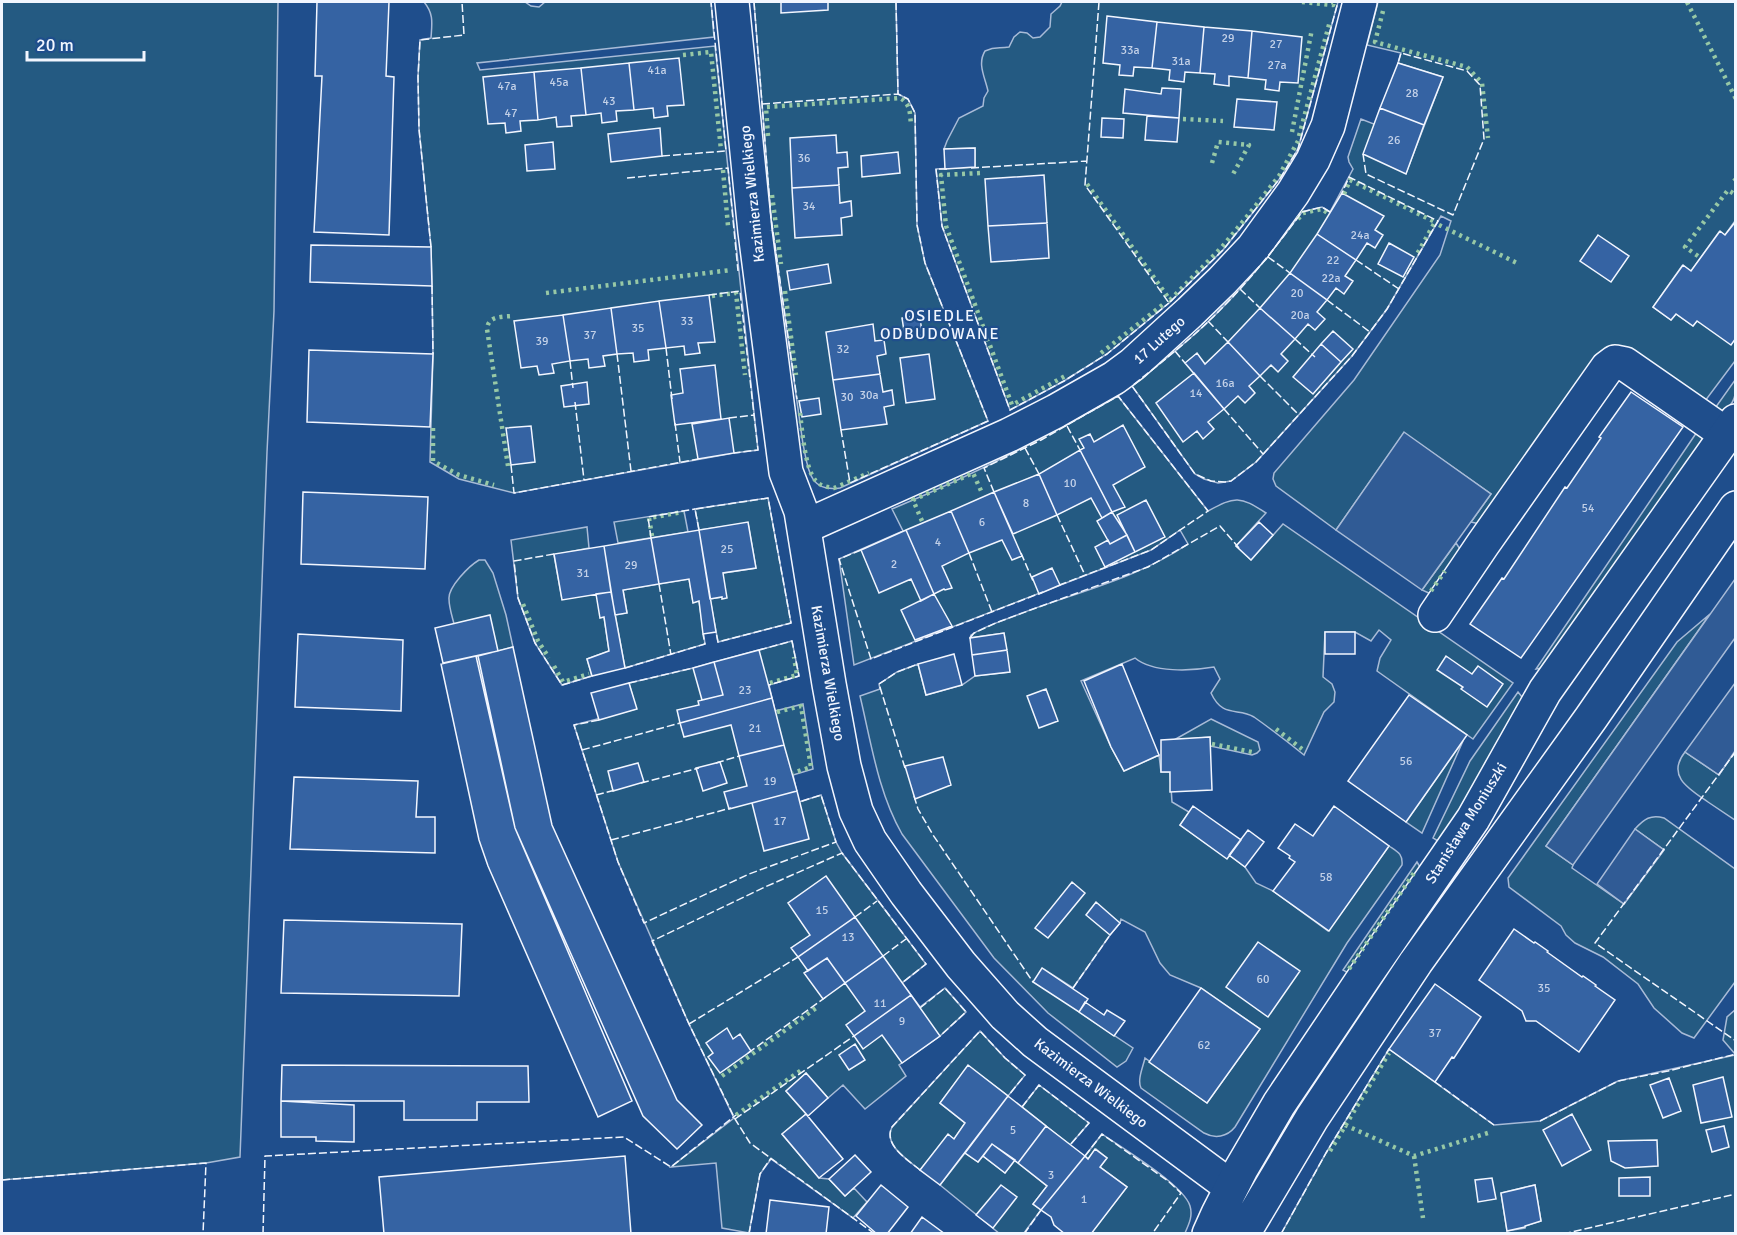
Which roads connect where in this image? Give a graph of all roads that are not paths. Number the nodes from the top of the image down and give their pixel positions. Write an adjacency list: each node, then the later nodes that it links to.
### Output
1 (732, 2): 5 (street, Kazimierza Wielkiego)
2 (1360, 2): 5 (street, 17 Lutego)
3 (1731, 427): 6 (street); 7 (street, Stanisława Moniuszki)
4 (1736, 508): 9 (street)
5 (804, 526): 7 (street, Kazimierza Wielkiego)
6 (1435, 615)
7 (1231, 1187): 8 (street, Stanisława Moniuszki)
8 (1209, 1233)
9 (1244, 1233)

